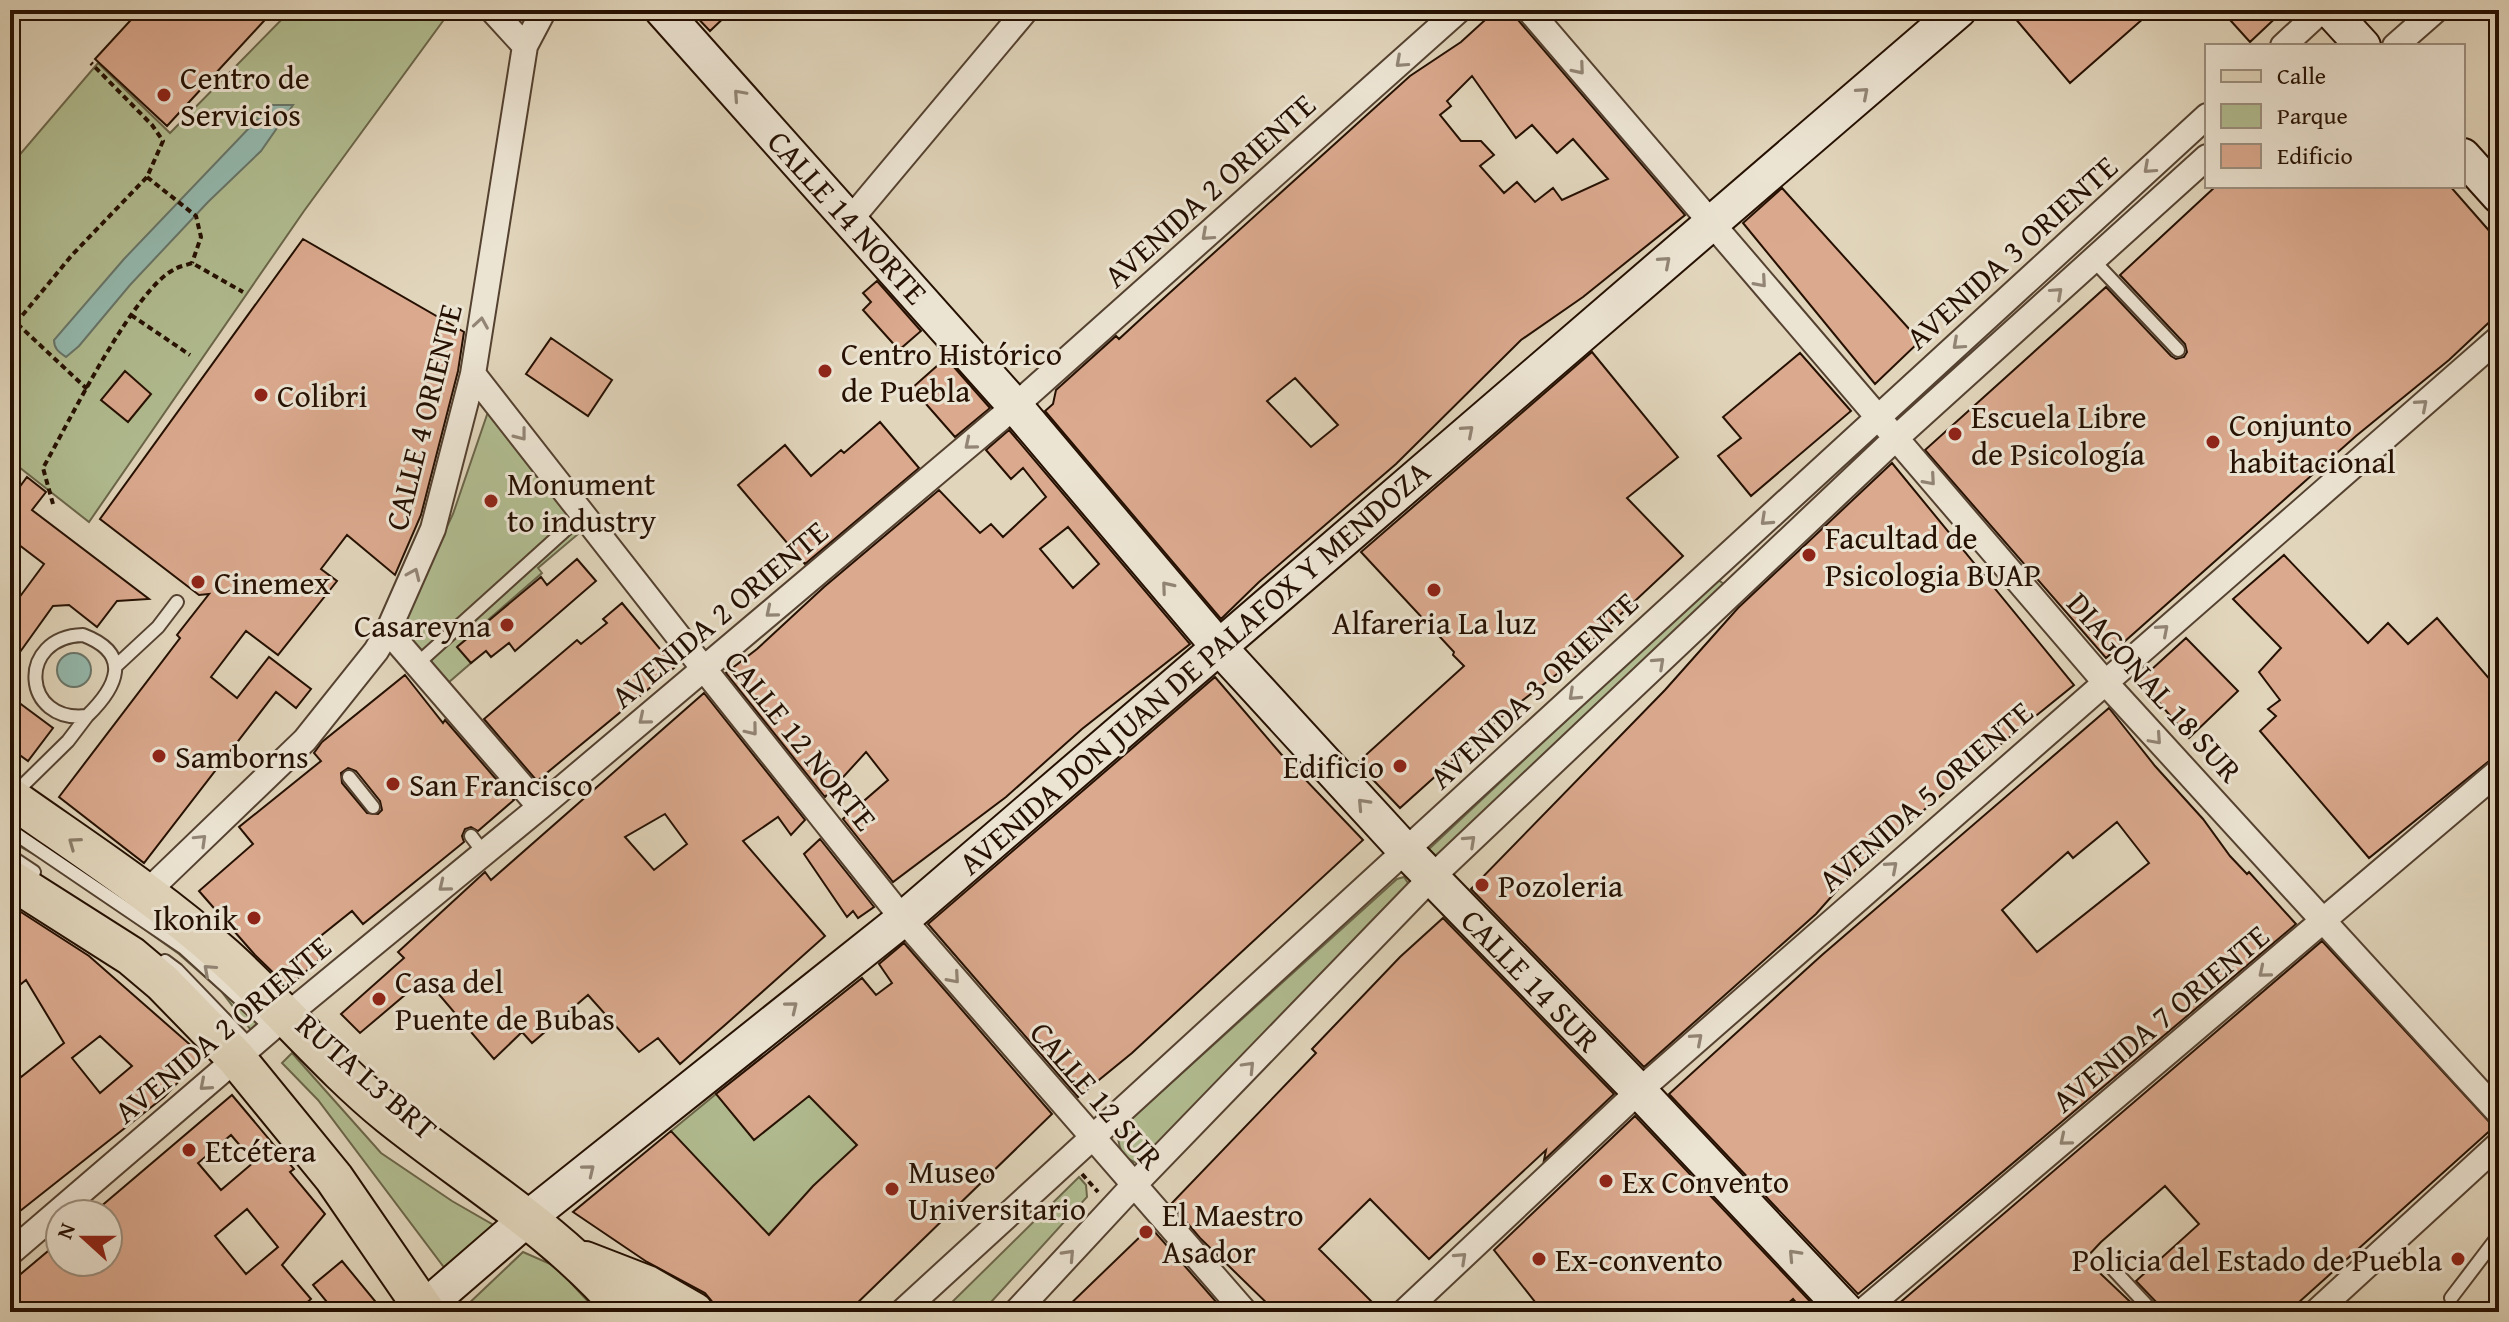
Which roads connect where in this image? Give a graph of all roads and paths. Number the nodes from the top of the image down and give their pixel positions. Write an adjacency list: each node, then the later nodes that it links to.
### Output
1 (492, 10): 12 (street)
2 (544, 10): 12 (street, CALLE 4 ORIENTE)
3 (662, 10): 21 (main road, CALLE 14 NORTE, one-way to 3)
4 (1026, 10): 21 (street)
5 (1459, 10): 34 (street, AVENIDA 2 ORIENTE, one-way to 34)
6 (1529, 10): 22 (street, DIAGONAL 18 SUR, one-way to 22)
7 (1959, 10): 22 (main road, AVENIDA DON JUAN DE PALAFOX Y MENDOZA, one-way to 7)
8 (2436, 10): 11 (street)
9 (2338, 28): 10 (street)
10 (2289, 44)
11 (2397, 44)
12 (525, 46): 32 (street, CALLE 4 ORIENTE, one-way to 12)
13 (91, 63): 17 (path)
14 (2205, 118): 18 (street, AVENIDA 3 ORIENTE, one-way to 18)
15 (2465, 158): 19 (main road)
16 (2205, 159): 20 (street, AVENIDA 3 ORIENTE)
17 (147, 177): 24 (path); 28 (path)
18 (2124, 192): 20 (street); 35 (street, AVENIDA 3 ORIENTE, one-way to 35)
19 (2499, 196)
20 (2143, 215): 23 (street, AVENIDA 3 ORIENTE)
21 (850, 220): 34 (main road, CALLE 14 NORTE)
22 (1710, 223): 35 (street, DIAGONAL 18 SUR, one-way to 35); 41 (main road, AVENIDA DON JUAN DE PALAFOX Y MENDOZA, one-way to 22)
23 (2093, 260): 30 (lane); 36 (street, AVENIDA 3 ORIENTE, one-way to 23)
24 (192, 263): 25 (path); 26 (path)
25 (243, 292)
26 (131, 315): 31 (path); 33 (path)
27 (10, 317): 28 (path)
28 (16, 323): 33 (path)
29 (2499, 338): 45 (street, AVENIDA 5 ORIENTE, one-way to 29)
30 (2178, 350)
31 (190, 355)
32 (473, 374): 38 (street, CALLE 12 NORTE, one-way to 38); 40 (street, CALLE 4 ORIENTE, one-way to 32)
33 (88, 389): 37 (path)
34 (1015, 406): 41 (main road, CALLE 14 NORTE, one-way to 34); 44 (street, AVENIDA 2 ORIENTE, one-way to 44)
35 (1877, 418): 36 (street, DIAGONAL 18 SUR); 53 (street, AVENIDA 3 ORIENTE, one-way to 53)
36 (1895, 439): 45 (street, DIAGONAL 18 SUR, one-way to 45); 55 (street, AVENIDA 3 ORIENTE, one-way to 36)
37 (53, 504)
38 (583, 514): 42 (lane); 44 (street, CALLE 12 NORTE)
39 (177, 602): 43 (lane)
40 (388, 631): 42 (street); 57 (street, CALLE 4 ORIENTE, one-way to 40)
41 (1218, 646): 53 (main road, CALLE 14 SUR, one-way to 41); 58 (main road, AVENIDA DON JUAN DE PALAFOX Y MENDOZA)
42 (417, 664): 51 (street)
43 (116, 666): 46 (lane); 46 (lane)
44 (704, 669): 51 (street, AVENIDA 2 ORIENTE, one-way to 51); 58 (street, CALLE 12 NORTE, one-way to 58)
45 (2104, 681): 59 (street, DIAGONAL 18 SUR, one-way to 59); 63 (street, AVENIDA 5 ORIENTE, one-way to 45)
46 (87, 716): 49 (lane)
47 (2499, 771): 59 (street, AVENIDA 7 ORIENTE)
48 (349, 777): 50 (lane)
49 (10, 797): 57 (main road, one-way to 49)
50 (373, 807)
51 (540, 807): 61 (street, AVENIDA 2 ORIENTE, one-way to 61)
52 (10, 830): 61 (lane, RUTA L3 BRT, one-way to 52)
53 (1405, 850): 55 (main road, CALLE 14 SUR); 65 (street, AVENIDA 3 ORIENTE)
54 (10, 856): 56 (lane)
55 (1432, 877): 63 (main road, CALLE 14 SUR); 68 (street, AVENIDA 3 ORIENTE, one-way to 55)
56 (28, 880): 62 (main road)
57 (145, 894): 61 (main road)
58 (903, 919): 65 (street, CALLE 12 SUR, one-way to 65); 70 (main road, AVENIDA DON JUAN DE PALAFOX Y MENDOZA, one-way to 58)
59 (2323, 922): 64 (street, DIAGONAL 18 SUR); 85 (street, AVENIDA 7 ORIENTE, one-way to 85)
60 (154, 954): 62 (lane)
61 (280, 1027): 62 (street, AVENIDA 2 ORIENTE); 70 (main road)
62 (249, 1054): 72 (street, AVENIDA 2 ORIENTE, one-way to 72); 76 (main road)
63 (1639, 1091): 83 (street, AVENIDA 5 ORIENTE, one-way to 63); 84 (main road, CALLE 14 SUR, one-way to 63)
64 (2499, 1113)
65 (1090, 1137): 68 (street, CALLE 12 SUR); 80 (street, AVENIDA 3 ORIENTE)
66 (2495, 1158): 87 (street)
67 (1080, 1171): 69 (path)
68 (1133, 1186): 77 (street, AVENIDA 3 ORIENTE, one-way to 68); 82 (street, CALLE 12 SUR)
69 (1099, 1193)
70 (516, 1222): 74 (main road); 76 (main road, AVENIDA DON JUAN DE PALAFOX Y MENDOZA)
71 (2499, 1235): 75 (lane)
72 (10, 1253)
73 (2118, 1261): 86 (lane)
74 (568, 1262): 78 (main road); 79 (main road)
75 (2451, 1298)
76 (430, 1304)
77 (1006, 1307): 81 (path)
78 (626, 1312)
79 (694, 1312)
80 (902, 1312)
81 (985, 1312)
82 (1245, 1312)
83 (1404, 1312)
84 (1847, 1312)
85 (1862, 1312)
86 (2153, 1312)
87 (2316, 1312)

